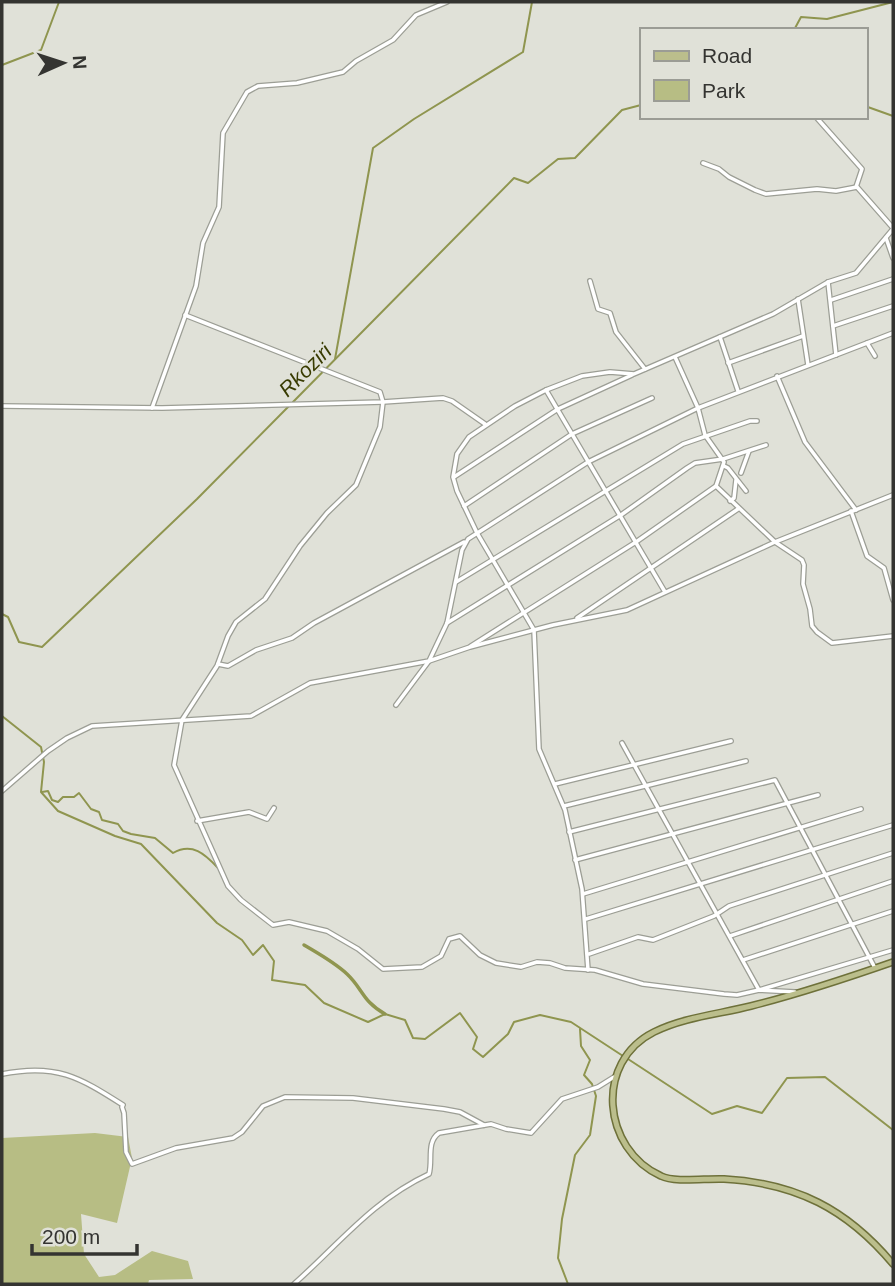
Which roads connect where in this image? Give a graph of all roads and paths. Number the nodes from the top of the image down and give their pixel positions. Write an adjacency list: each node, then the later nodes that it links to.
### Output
1 (447, 2): 15 (street)
2 (818, 119): 4 (street)
3 (703, 163): 4 (street)
4 (856, 187): 5 (street)
5 (893, 229): 6 (street)
6 (886, 238): 7 (street); 11 (street)
7 (892, 252): 8 (street)
8 (893, 258)
9 (893, 279): 13 (street)
10 (590, 281): 26 (street)
11 (828, 282): 12 (street); 13 (street)
12 (798, 299): 18 (street); 19 (street)
13 (831, 300): 16 (street)
14 (893, 306): 16 (street)
15 (185, 315): 32 (street); 34 (street)
16 (834, 326): 21 (street)
17 (893, 334): 20 (street)
18 (803, 336): 24 (street); 25 (street)
19 (720, 337): 23 (street); 24 (street)
20 (867, 343): 21 (street); 22 (street)
21 (836, 355): 25 (street)
22 (875, 356)
23 (675, 357): 26 (street); 35 (street)
24 (728, 363): 30 (street)
25 (808, 365): 28 (street)
26 (645, 369): 27 (street)
27 (634, 374): 29 (street); 36 (street)
28 (778, 376): 30 (street); 56 (street)
29 (546, 390): 36 (street); 38 (street)
30 (738, 391): 35 (street)
31 (652, 398): 39 (street)
32 (383, 402): 34 (street); 38 (street); 75 (street)
33 (2, 406): 34 (street)
34 (152, 408)
35 (698, 408): 40 (street); 44 (street)
36 (558, 409): 39 (street); 47 (street)
37 (757, 421): 40 (street)
38 (486, 424): 47 (street)
39 (572, 434): 44 (street); 54 (street)
40 (705, 435): 43 (street); 50 (street)
41 (766, 445): 42 (street)
42 (749, 451): 43 (street); 46 (street)
43 (723, 459): 45 (street); 57 (street)
44 (588, 462): 50 (street); 58 (street)
45 (724, 466): 48 (street); 49 (street)
46 (741, 473)
47 (453, 477): 54 (street)
48 (736, 478): 51 (street); 53 (street)
49 (716, 486): 53 (street); 60 (street)
50 (606, 489): 57 (street); 62 (street)
51 (746, 491)
52 (893, 495): 56 (street)
53 (730, 501): 55 (street)
54 (464, 506): 58 (street)
55 (738, 509): 61 (street); 63 (street)
56 (853, 511): 61 (street); 67 (street)
57 (621, 516): 60 (street); 65 (street)
58 (477, 533): 59 (street); 62 (street)
59 (466, 541): 64 (street); 75 (street)
60 (636, 542): 63 (street); 68 (street)
61 (775, 542): 66 (street); 72 (street)
62 (492, 560): 64 (street); 65 (street)
63 (652, 569): 66 (street); 69 (street)
64 (456, 582): 70 (street)
65 (507, 586): 68 (street); 70 (street)
66 (666, 592): 69 (street)
67 (893, 600)
68 (523, 611): 71 (street); 73 (street)
69 (575, 620): 71 (street)
70 (447, 623): 74 (street)
71 (534, 631): 73 (street); 82 (street)
72 (893, 636)
73 (470, 647): 74 (street)
74 (429, 661): 76 (street); 77 (street)
75 (218, 664): 77 (street)
76 (396, 705)
77 (182, 720): 84 (street); 91 (street)
78 (730, 740): 81 (street)
79 (622, 743): 81 (street)
80 (746, 761): 83 (street)
81 (634, 763): 82 (street); 83 (street)
82 (555, 783): 87 (street)
83 (646, 786): 87 (street); 89 (street)
84 (2, 792)
85 (818, 795): 86 (street)
86 (788, 804): 89 (street); 93 (street); 95 (street)
87 (564, 806): 94 (street)
88 (274, 808): 91 (street)
89 (659, 809): 94 (street); 95 (street)
90 (861, 809): 93 (street)
91 (197, 821): 116 (street)
92 (893, 825): 96 (street)
93 (800, 827): 96 (street); 99 (street)
94 (569, 832): 98 (street)
95 (674, 835): 98 (street); 99 (street)
96 (813, 851): 100 (street); 102 (street)
97 (893, 853): 100 (street)
98 (575, 860): 103 (street)
99 (688, 861): 102 (street); 103 (street)
100 (826, 874): 104 (street); 106 (street)
101 (893, 881): 104 (street)
102 (701, 884): 106 (street); 107 (street)
103 (583, 894): 107 (street)
104 (839, 899): 108 (street); 109 (street)
105 (893, 911): 108 (street)
106 (717, 913): 109 (street); 111 (street)
107 (586, 919): 111 (street)
108 (852, 925): 112 (street); 113 (street)
109 (730, 936): 113 (street)
110 (893, 950): 112 (street)
111 (589, 954): 116 (street)
112 (869, 957): 115 (street); 117 (street)
113 (743, 960): 117 (street)
114 (893, 962): 115 (main road)
115 (875, 968): 118 (main road)
116 (588, 970): 117 (street)
117 (759, 990): 118 (street)
118 (797, 992): 120 (main road)
119 (2, 1074): 121 (street)
120 (614, 1077): 121 (street); 122 (main road)
121 (484, 1125): 123 (street)
122 (893, 1264)
123 (294, 1284)

